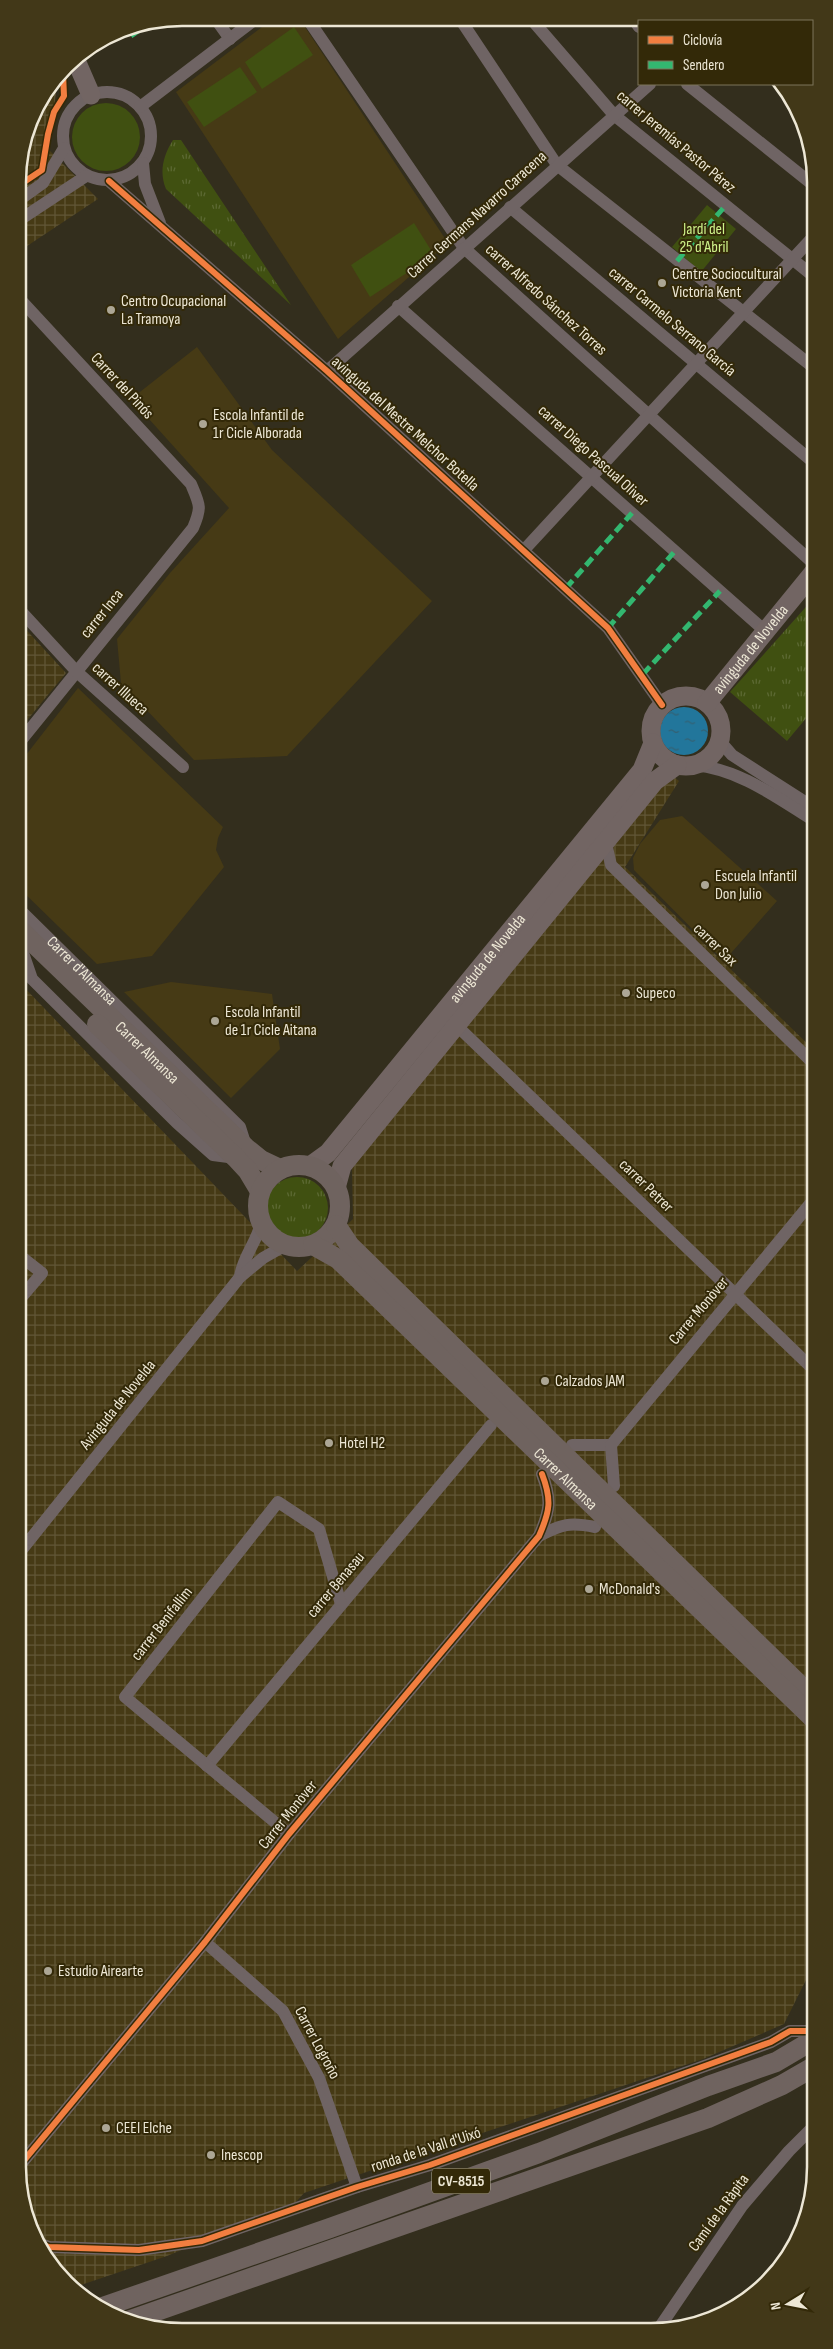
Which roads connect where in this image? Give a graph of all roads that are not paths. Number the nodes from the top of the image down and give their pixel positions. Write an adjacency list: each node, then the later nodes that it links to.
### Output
1 (465, 26): 15 (street)
2 (537, 26): 12 (street, carrer Jeremías Pastor Pérez)
3 (221, 27): 6 (street)
4 (245, 27): 6 (street)
5 (314, 27): 24 (street, carrer Alfredo Sánchez Torres)
6 (230, 39): 11 (street)
7 (78, 66): 10 (main road)
8 (649, 85): 12 (street, Carrer Germans Navarro Caracena)
9 (688, 85): 17 (street)
10 (90, 95): 11 (street); 13 (street)
11 (140, 107): 14 (street)
12 (614, 115): 15 (street, Carrer Germans Navarro Caracena); 25 (street, carrer Jeremías Pastor Pérez)
13 (64, 148): 16 (street); 19 (street)
14 (143, 163): 18 (street); 22 (street, avinguda del Mestre Melchor Botella)
15 (557, 165): 20 (street, Carrer Germans Navarro Caracena); 29 (street)
16 (86, 176): 18 (street); 21 (street)
17 (807, 180)
18 (109, 181): 22 (street, avinguda del Mestre Melchor Botella)
19 (27, 195)
20 (510, 207): 24 (street, Carrer Germans Navarro Caracena); 31 (street, carrer Carmelo Serrano García)
21 (27, 215)
22 (160, 226): 32 (street, avinguda del Mestre Melchor Botella)
23 (807, 243): 25 (street)
24 (464, 248): 27 (street, Carrer Germans Navarro Caracena); 33 (street, carrer Alfredo Sánchez Torres)
25 (793, 258): 26 (street, carrer Jeremías Pastor Pérez); 29 (street)
26 (807, 270)
27 (398, 306): 32 (street, Carrer Germans Navarro Caracena); 35 (street, carrer Diego Pascual Oliver)
28 (27, 307): 36 (street, Carrer del Pinós)
29 (743, 314): 30 (street); 31 (street)
30 (807, 362)
31 (697, 364): 33 (street); 34 (street, carrer Carmelo Serrano García)
32 (327, 371): 37 (street, avinguda del Mestre Melchor Botella)
33 (648, 414): 35 (street); 38 (street, carrer Alfredo Sánchez Torres)
34 (807, 457)
35 (592, 477): 37 (street); 41 (street, carrer Diego Pascual Oliver)
36 (198, 500): 42 (street, carrer Inca)
37 (524, 550): 44 (street, avinguda del Mestre Melchor Botella)
38 (807, 557)
39 (807, 581): 41 (main road, avinguda de Novelda)
40 (27, 618): 42 (street, carrer Illueca)
41 (765, 632): 43 (main road, avinguda de Novelda)
42 (76, 672): 45 (street, carrer Inca); 49 (street, carrer Illueca)
43 (707, 703): 44 (main road); 46 (main road)
44 (662, 705): 47 (main road)
45 (27, 733)
46 (719, 740): 48 (main road); 50 (street)
47 (653, 743): 48 (main road); 59 (main road, avinguda de Novelda)
48 (685, 765): 51 (street); 52 (main road, avinguda de Novelda)
49 (183, 767)
50 (807, 804)
51 (807, 816)
52 (606, 843): 56 (main road, avinguda de Novelda); 57 (street, carrer Sax)
53 (27, 927): 58 (main road, Carrer Almansa); 58 (street, Carrer d'Almansa)
54 (27, 961): 58 (main road, Carrer d'Almansa)
55 (27, 968): 58 (street, Carrer d'Almansa)
56 (456, 1025): 61 (main road, avinguda de Novelda); 71 (street, carrer Petrer)
57 (807, 1057)
58 (241, 1153): 60 (main road, Carrer Almansa); 62 (main road, Carrer d'Almansa)
59 (310, 1166): 60 (main road); 61 (main road)
60 (280, 1169): 62 (main road)
61 (336, 1188): 65 (main road)
62 (260, 1191): 64 (main road)
63 (806, 1208): 71 (street, Carrer Monòver)
64 (261, 1223): 67 (main road); 69 (street, Avinguda de Novelda)
65 (336, 1225): 66 (main road); 82 (main road, Carrer Almansa)
66 (313, 1245): 67 (main road); 83 (main road, Carrer Almansa)
67 (284, 1246): 69 (street, Avinguda de Novelda)
68 (26, 1260): 70 (street)
69 (240, 1277): 80 (street, Avinguda de Novelda)
70 (26, 1292)
71 (735, 1294): 72 (street, carrer Petrer); 75 (street, Carrer Monòver)
72 (806, 1363)
73 (491, 1425): 81 (street, carrer Benasau)
74 (572, 1444): 75 (street)
75 (611, 1446): 77 (street)
76 (542, 1474): 79 (street, Carrer Monòver)
77 (614, 1486)
78 (595, 1528): 79 (street, Carrer Monòver)
79 (539, 1536): 85 (street, Carrer Monòver)
80 (26, 1544)
81 (341, 1604): 84 (street, carrer Benasau); 84 (street, carrer Benifallim)
82 (806, 1691)
83 (806, 1712)
84 (207, 1766): 85 (street, carrer Benifallim)
85 (289, 1834): 86 (street, Carrer Monòver)
86 (205, 1942): 91 (street, Carrer Monòver); 92 (street, Carrer Logroño)
87 (806, 2031): 92 (street, ronda de la Vall d'Uixó)
88 (806, 2044): 94 (main road, CV-8515)
89 (806, 2071): 95 (main road, CV-8515)
90 (806, 2134): 96 (street, Camí de la Ràpita)
91 (26, 2158)
92 (357, 2187): 93 (street, ronda de la Vall d'Uixó)
93 (48, 2247)
94 (109, 2305)
95 (141, 2317)
96 (663, 2322)

